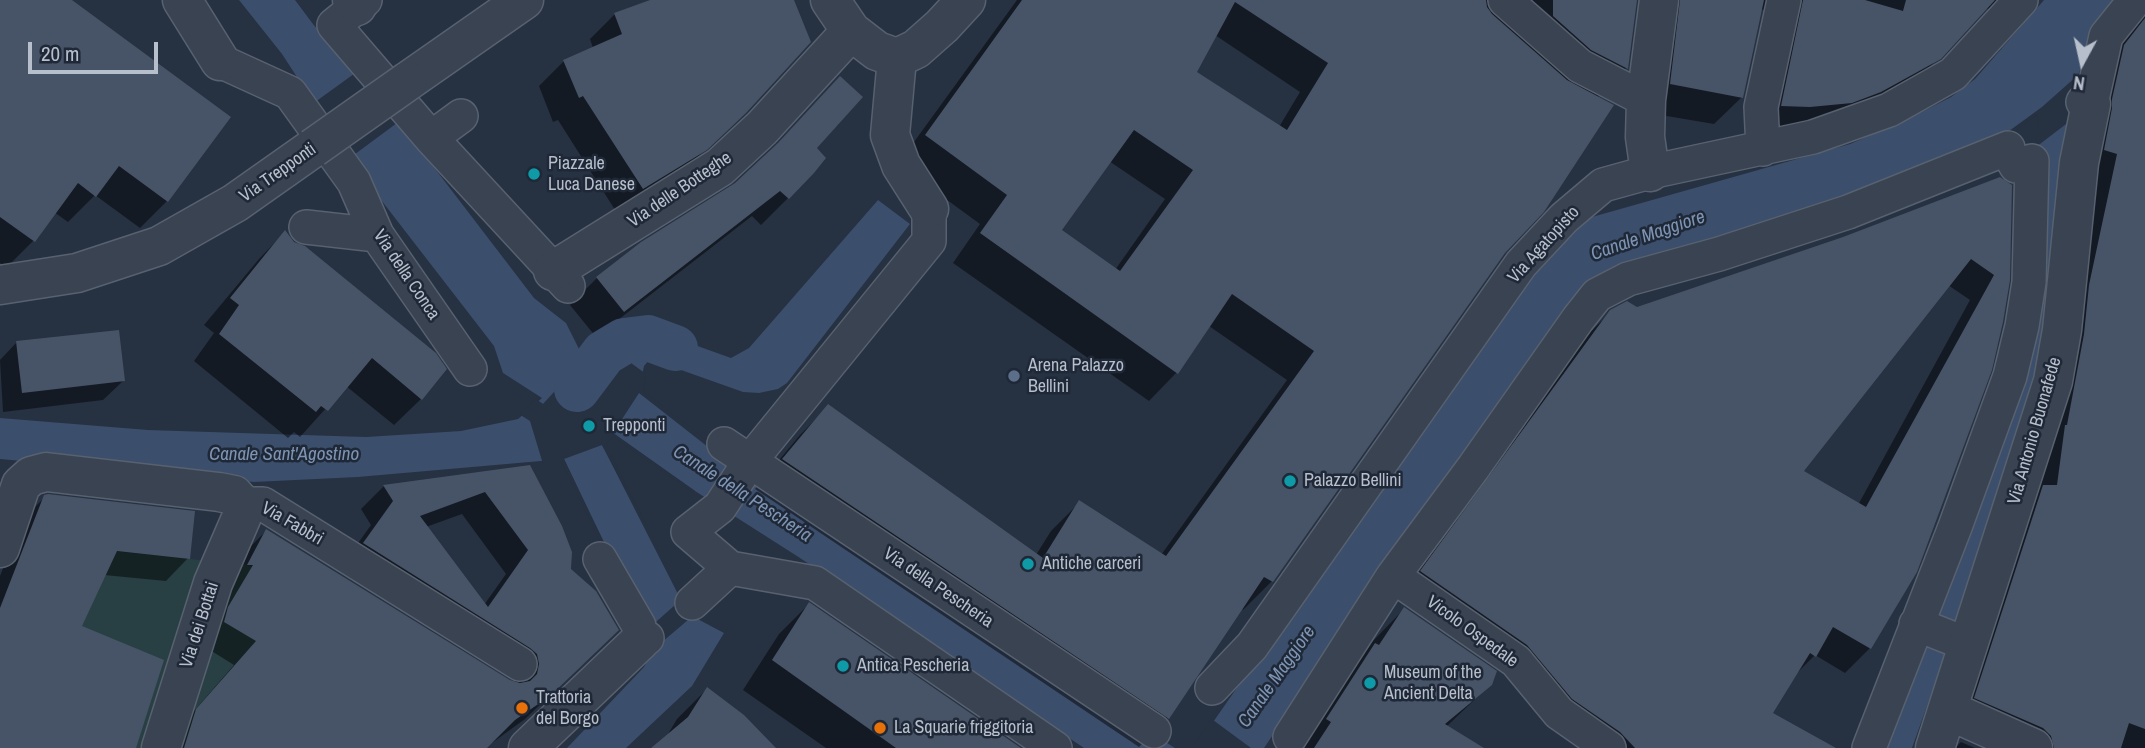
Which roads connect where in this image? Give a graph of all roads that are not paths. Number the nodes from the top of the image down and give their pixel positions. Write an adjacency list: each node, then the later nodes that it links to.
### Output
1 (182, 0): 12 (street, Via della Conca)
2 (524, 0): 23 (street, Via Trepponti, bridge)
3 (830, 0): 11 (street)
4 (966, 0): 11 (street, Via delle Botteghe)
5 (1505, 0): 13 (street)
6 (1659, 0): 13 (street)
7 (1784, 0): 17 (street)
8 (2021, 0): 17 (street, Via Agatopisto)
9 (2135, 0): 14 (street)
10 (352, 8): 16 (street)
11 (875, 47): 19 (street); 22 (street, Via delle Botteghe)
12 (220, 61): 21 (street, Via della Conca)
13 (1646, 100): 18 (street)
14 (2087, 103): 32 (street, Via Antonio Buonafede)
15 (461, 116): 16 (street)
16 (431, 138): 22 (street)
17 (1763, 149): 18 (street, Via Agatopisto)
18 (1650, 172): 35 (street, Via Agatopisto)
19 (929, 209): 25 (street)
20 (306, 227): 21 (street)
21 (377, 235): 24 (street, Via della Conca)
22 (560, 279)
23 (1, 285)
24 (470, 369)
25 (739, 459): 29 (street); 37 (street, Via della Pescheria)
26 (243, 504): 27 (street, Via Fabbri); 34 (street, Via Fabbri); 39 (street, Via dei Bottai)
27 (0, 548)
28 (600, 559): 33 (street)
29 (730, 568): 31 (street); 41 (street)
30 (1393, 576): 32 (street, Via Antonio Buonafede); 38 (street); 42 (street, Vicolo Ospedale)
31 (692, 603)
32 (1942, 634): 36 (street, Via Antonio Buonafede); 43 (street, Via Antonio Buonafede)
33 (644, 640): 40 (street)
34 (520, 664)
35 (1212, 688)
36 (1948, 710): 44 (street, Via Antonio Buonafede); 45 (street)
37 (1154, 731)
38 (1290, 737)
39 (161, 748)
40 (528, 748)
41 (1055, 748)
42 (1609, 748)
43 (1869, 748)
44 (1935, 748)
45 (2033, 748)

